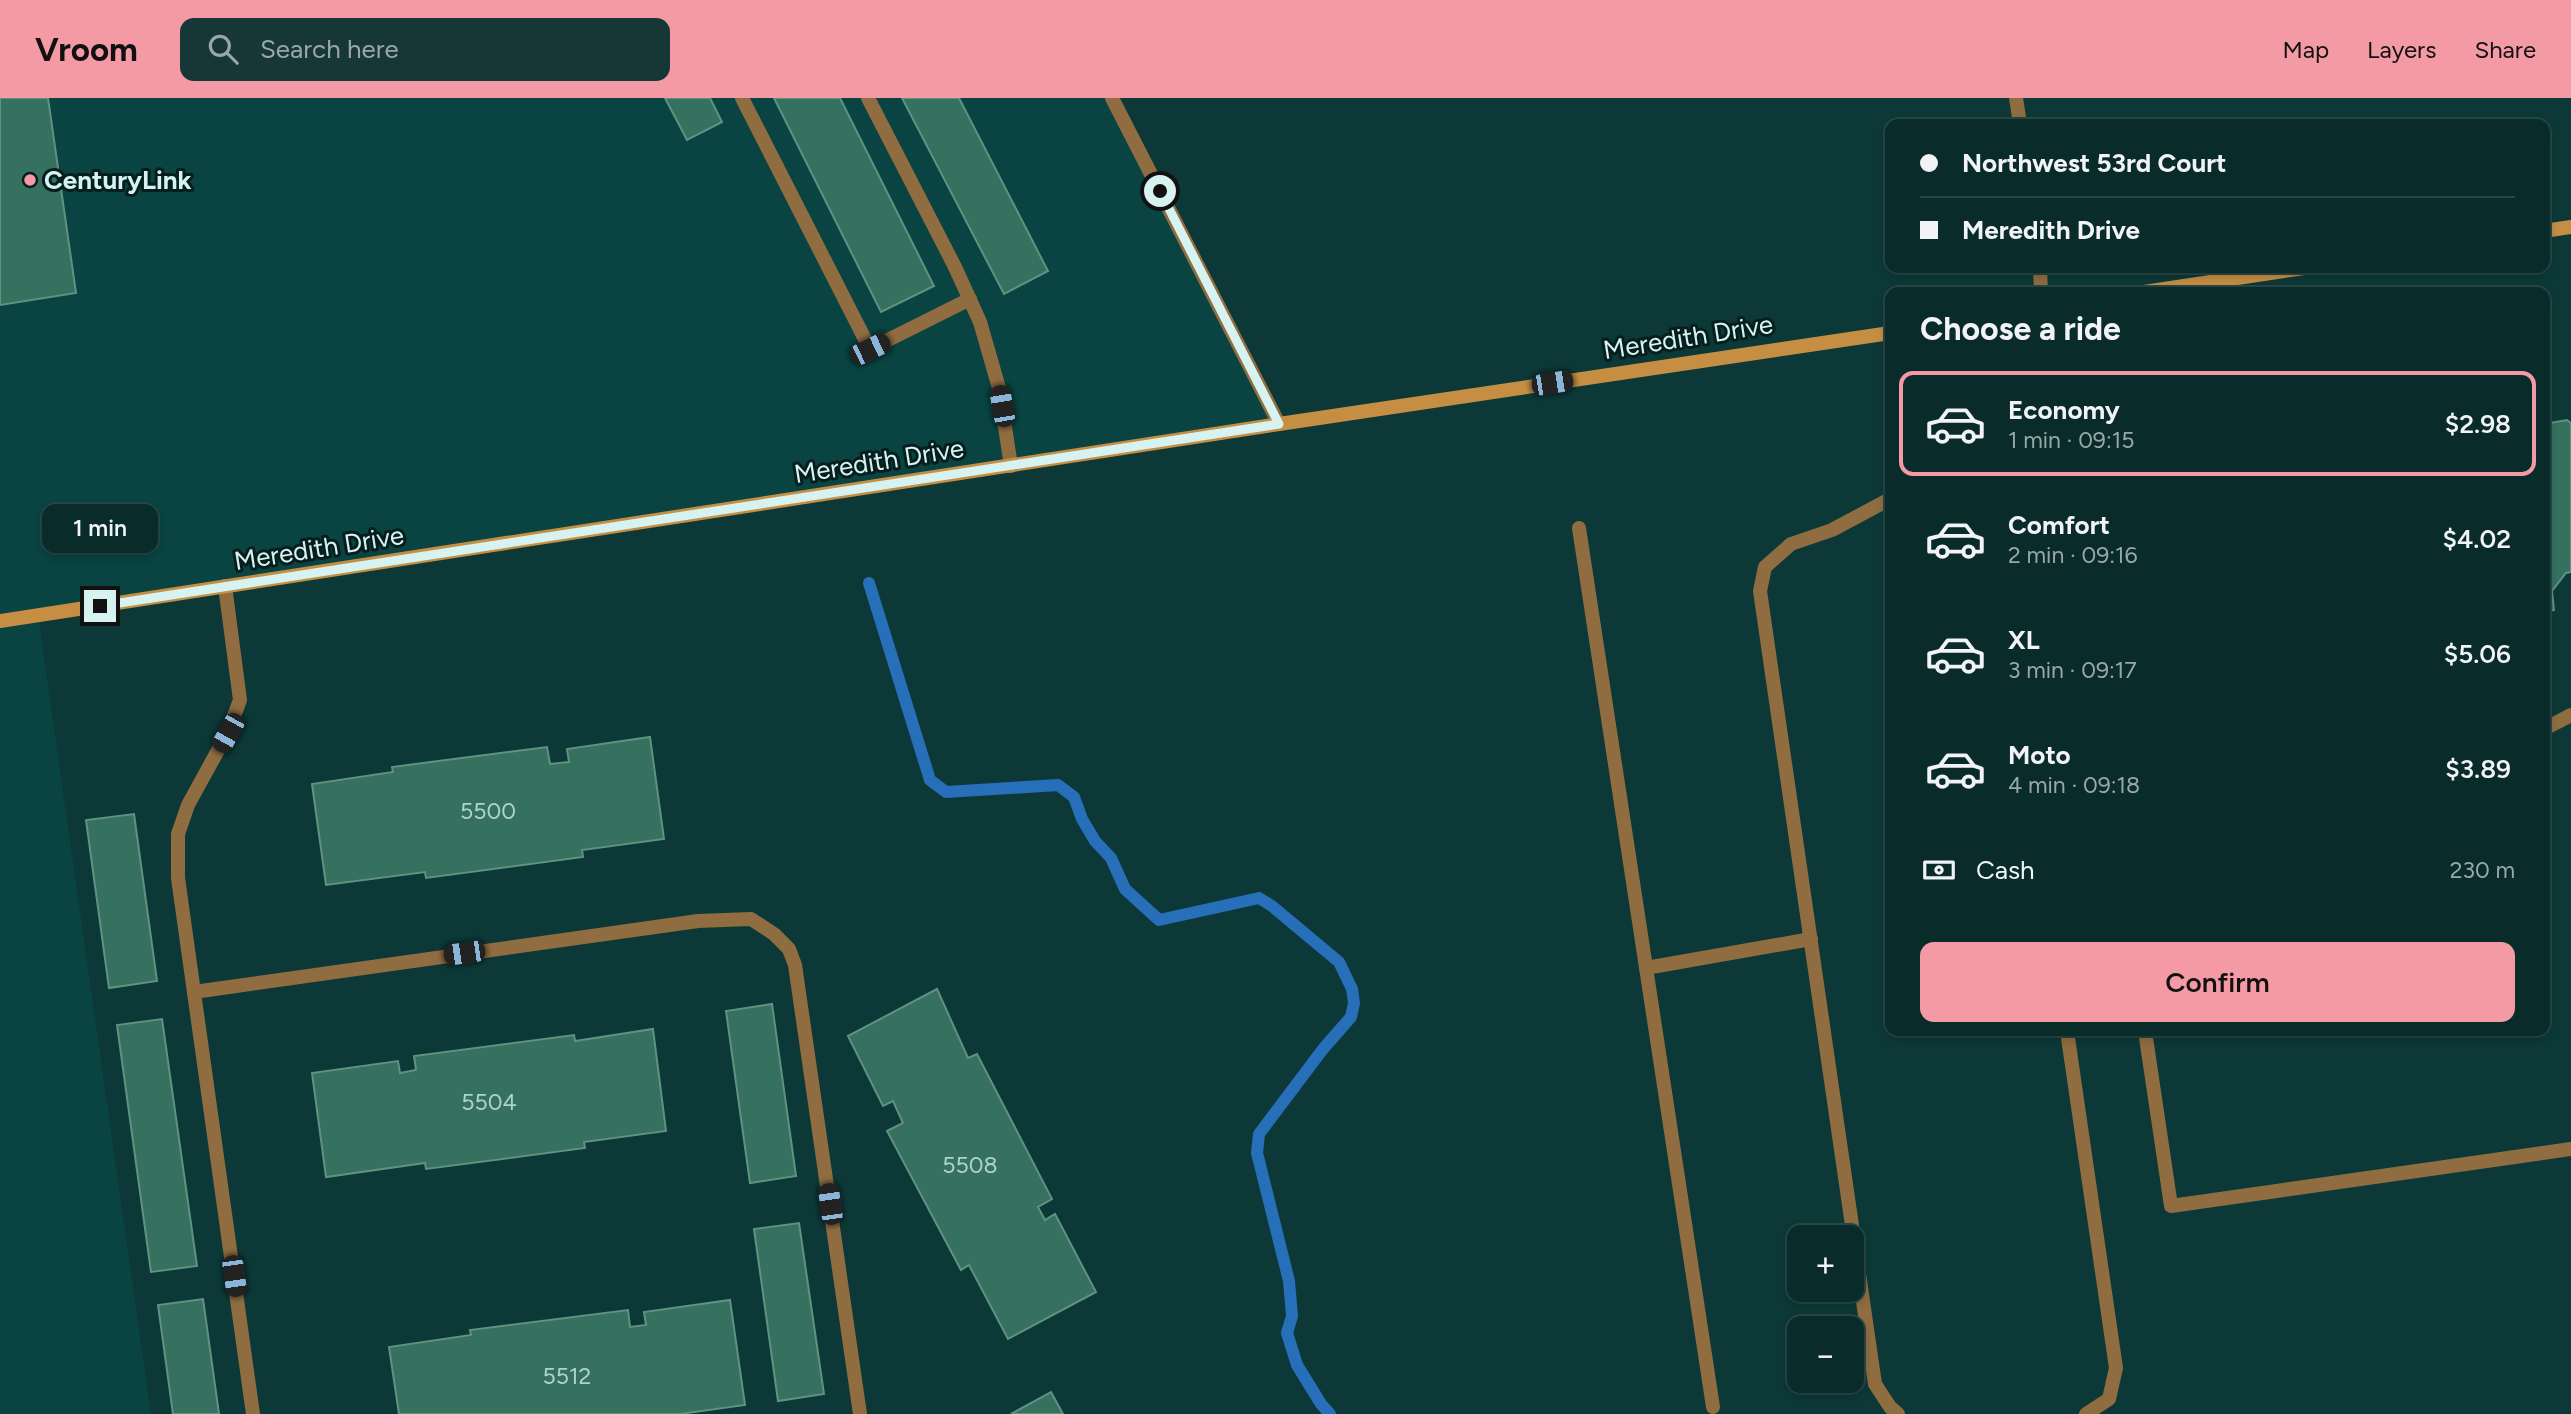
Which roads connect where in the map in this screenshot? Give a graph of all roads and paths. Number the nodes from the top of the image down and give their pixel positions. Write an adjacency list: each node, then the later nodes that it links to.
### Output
1 (742, 98): 10 (street)
2 (868, 98): 10 (street)
3 (1112, 98): 12 (street)
4 (2016, 98): 5 (street)
5 (2019, 119)
6 (2571, 228): 7 (main road)
7 (2550, 231)
8 (2271, 273): 9 (main road)
9 (2177, 287)
10 (970, 299): 13 (street)
11 (1885, 333): 12 (main road, Meredith Drive)
12 (1279, 424): 13 (main road, Meredith Drive)
13 (1011, 466): 16 (main road, Meredith Drive)
14 (1885, 502): 20 (street)
15 (1579, 528): 21 (street)
16 (225, 586): 17 (main road, Meredith Drive); 22 (street)
17 (0, 621)
18 (2571, 715): 19 (street)
19 (2550, 726)
20 (1811, 939): 21 (street); 29 (street)
21 (1646, 968): 26 (street)
22 (194, 992): 27 (street); 28 (street)
23 (2068, 1036): 30 (street)
24 (2146, 1036): 25 (street)
25 (2571, 1149)
26 (1713, 1407)
27 (253, 1414)
28 (860, 1414)
29 (1898, 1414)
30 (2087, 1414)

